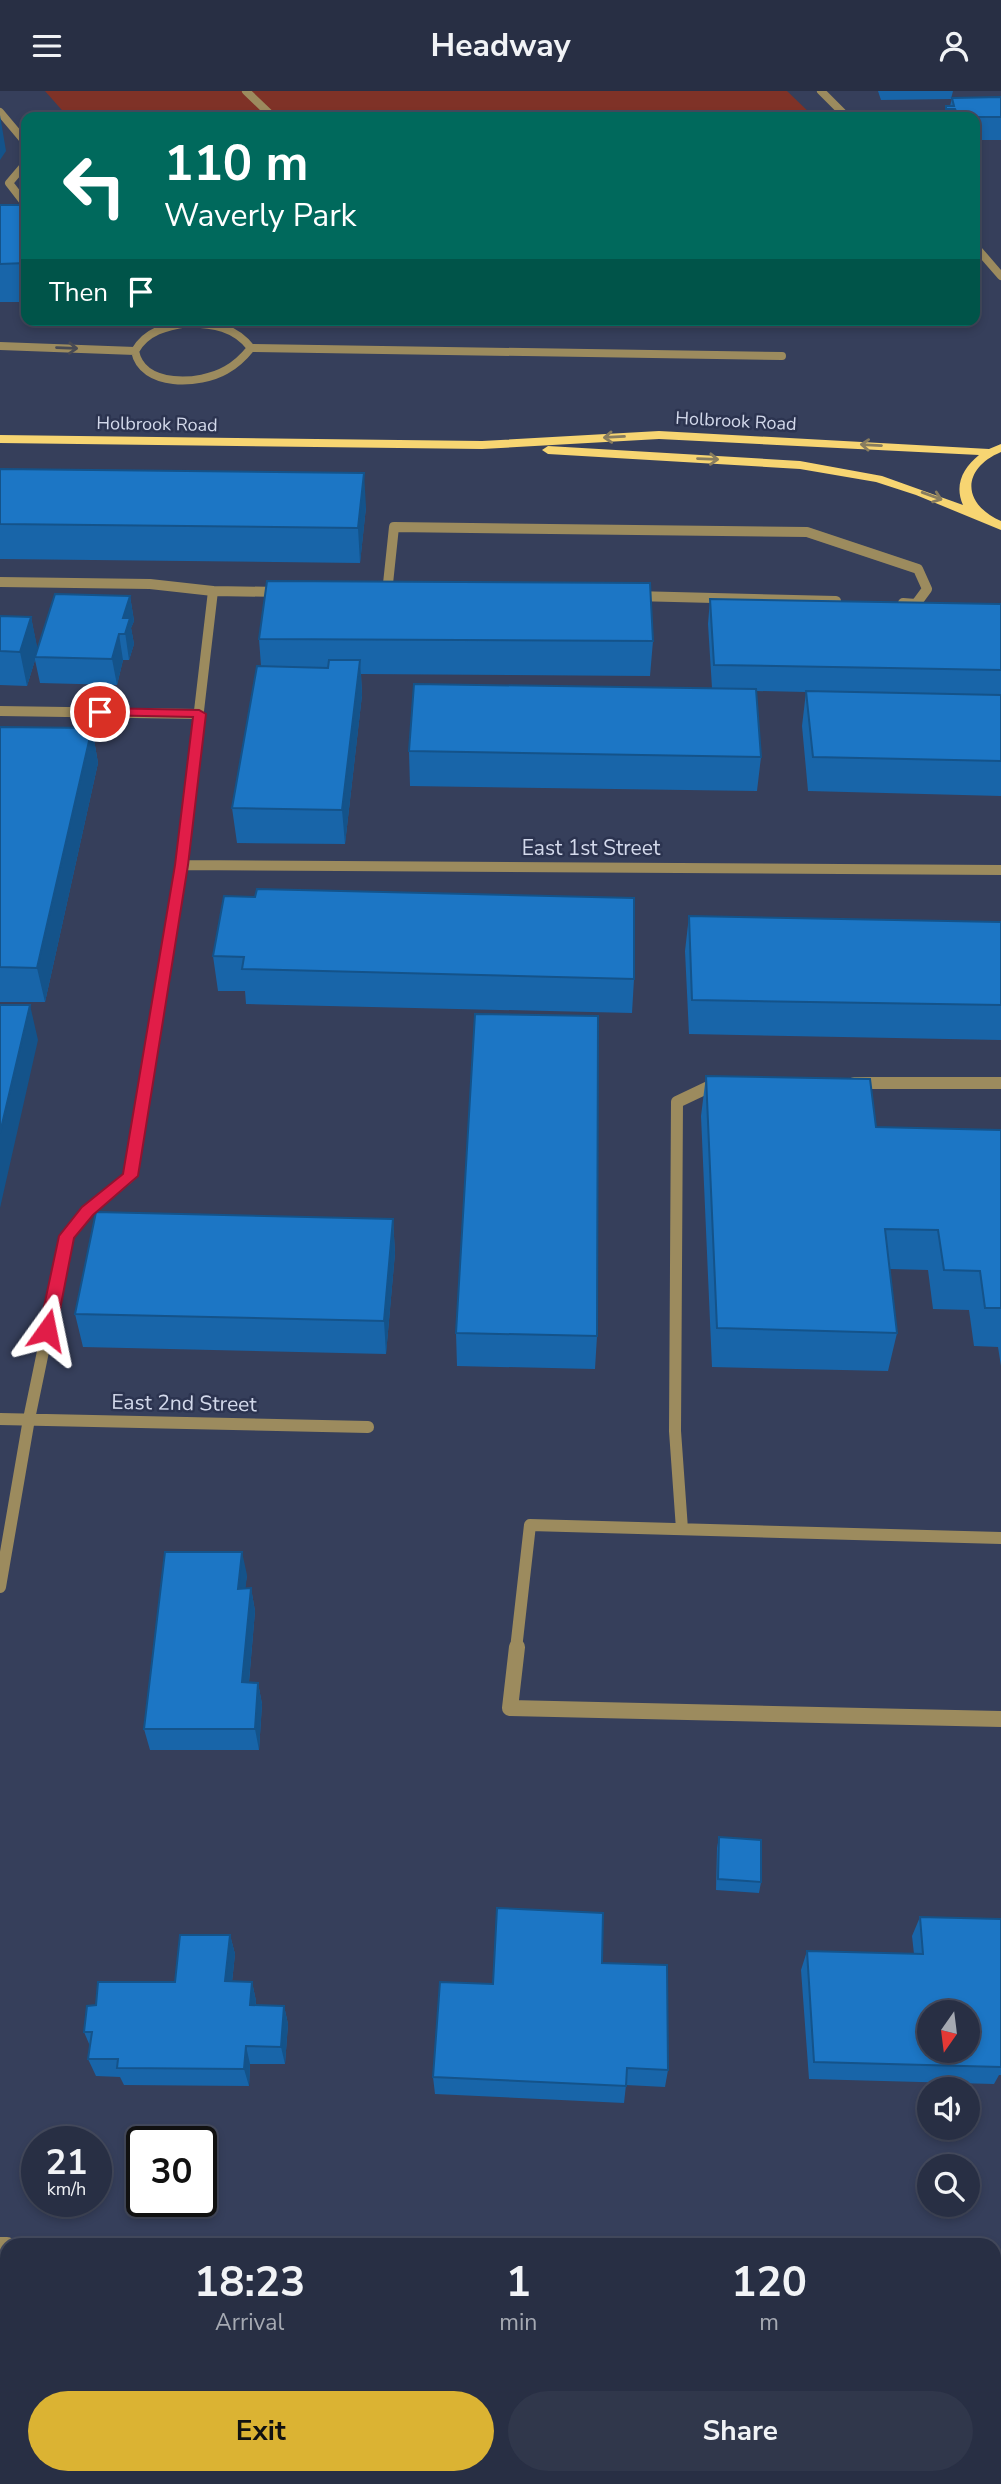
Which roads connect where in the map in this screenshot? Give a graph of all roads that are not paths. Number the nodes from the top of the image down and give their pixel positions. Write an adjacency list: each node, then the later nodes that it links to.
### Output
1 (246, 91): 4 (street)
2 (821, 91): 5 (street)
3 (0, 112): 6 (street)
4 (267, 112)
5 (842, 112)
6 (21, 137)
7 (21, 169): 8 (street)
8 (21, 199)
9 (980, 252): 10 (street)
10 (1001, 276)
11 (168, 326): 15 (street)
12 (219, 326): 14 (street)
13 (0, 346): 15 (street, one-way to 15)
14 (251, 348): 15 (street); 16 (street)
15 (135, 351)
16 (782, 356)
17 (0, 439): 18 (main road, Holbrook Road)
18 (482, 445): 19 (main road, Holbrook Road, one-way to 18); 20 (main road, Holbrook Road, one-way to 20)
19 (995, 450): 20 (main road)
20 (979, 515): 21 (main road, Holbrook Road)
21 (1001, 526)
22 (0, 582): 23 (street)
23 (213, 591): 24 (street); 32 (street)
24 (293, 592)
25 (374, 592): 26 (street)
26 (387, 593): 27 (street); 30 (street)
27 (401, 593)
28 (619, 596): 29 (street)
29 (849, 601)
30 (889, 603)
31 (0, 711): 32 (street)
32 (199, 714): 33 (street)
33 (181, 865): 34 (street, East 1st Street); 39 (street)
34 (1001, 870)
35 (732, 1083): 41 (street)
36 (840, 1083): 37 (street)
37 (1001, 1083)
38 (0, 1419): 39 (street, East 2nd Street)
39 (29, 1419): 40 (street, East 2nd Street); 43 (street)
40 (368, 1427)
41 (682, 1529): 42 (street); 44 (street)
42 (1001, 1538)
43 (0, 1587)
44 (1001, 1719)

